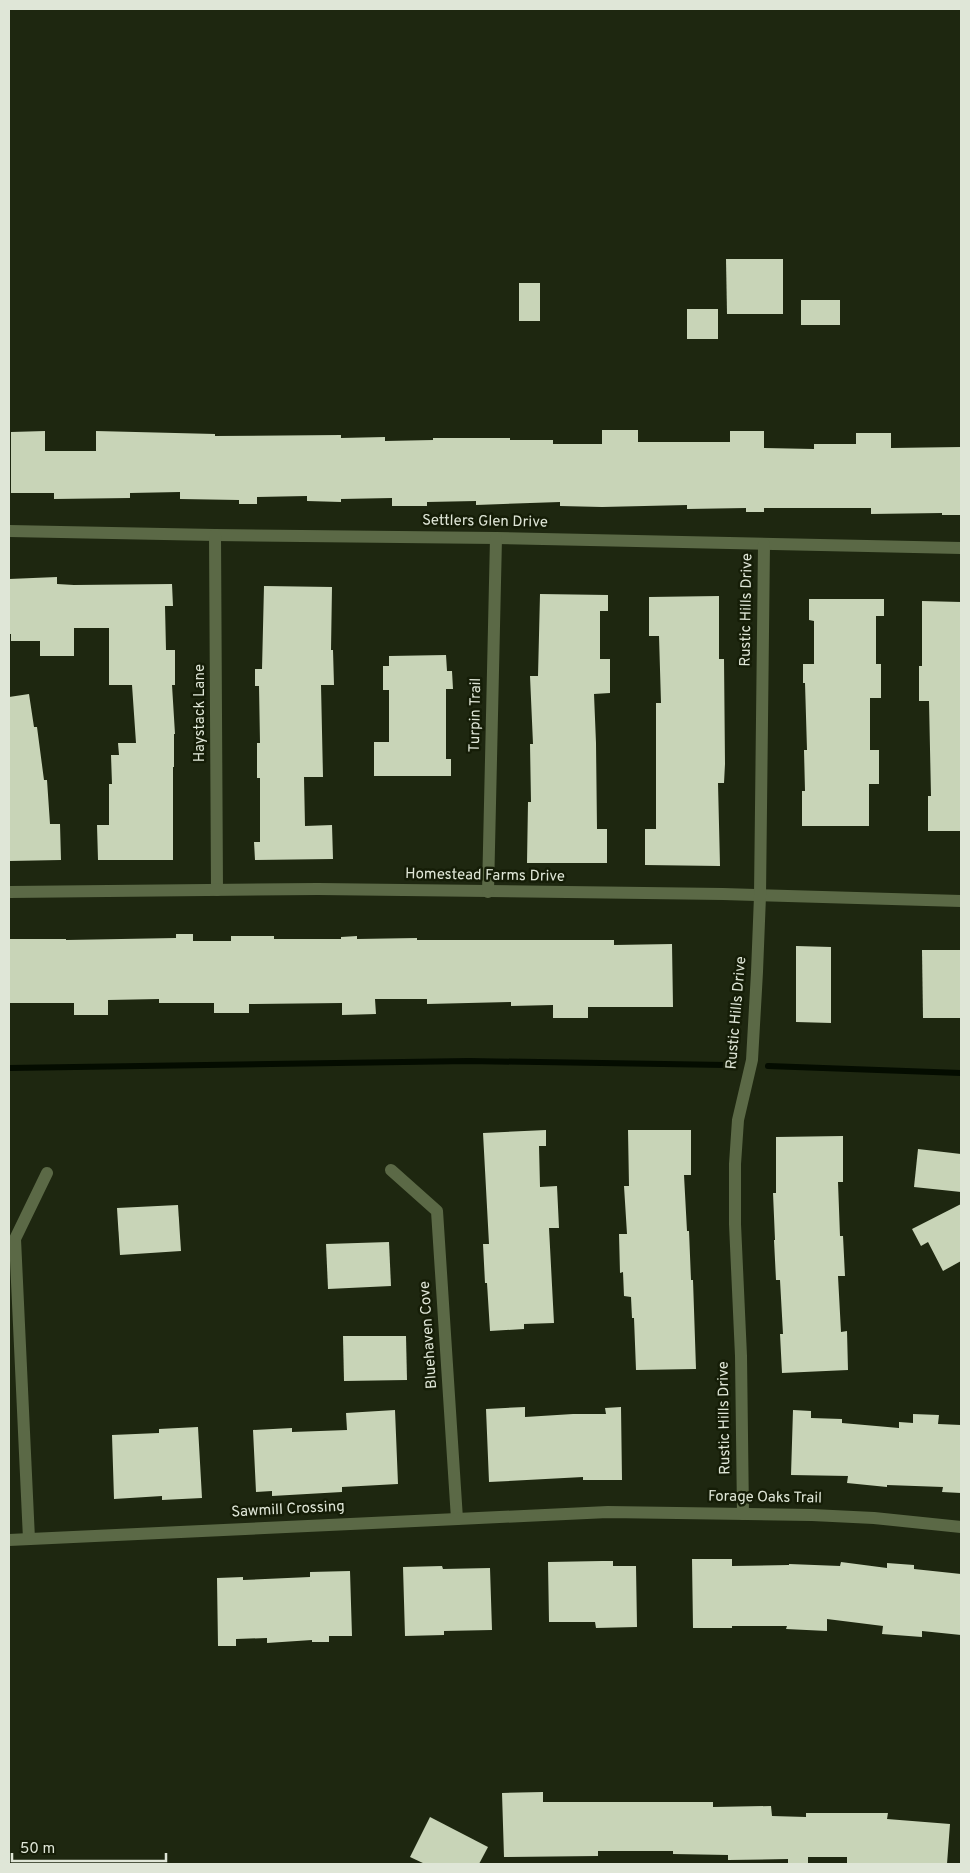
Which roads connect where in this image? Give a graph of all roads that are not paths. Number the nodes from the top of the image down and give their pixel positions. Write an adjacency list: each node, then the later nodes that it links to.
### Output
1 (9, 531): 2 (street, Settlers Glen Drive)
2 (215, 536): 3 (street, Settlers Glen Drive); 6 (street, Haystack Lane)
3 (496, 538): 4 (street, Settlers Glen Drive); 8 (street, Turpin Trail)
4 (764, 544): 5 (street, Settlers Glen Drive); 9 (street, Rustic Hills Drive)
5 (961, 548)
6 (217, 890): 7 (street, Homestead Farms Drive); 8 (street, Homestead Farms Drive)
7 (9, 892)
8 (488, 892): 9 (street, Homestead Farms Drive)
9 (760, 896): 10 (street, Homestead Farms Drive); 14 (street, Rustic Hills Drive)
10 (961, 901)
11 (391, 1170): 15 (street, Bluehaven Cove)
12 (47, 1173): 17 (street)
13 (568, 1514): 14 (street, Forage Oaks Trail); 15 (street, Sawmill Crossing)
14 (743, 1514): 16 (street, Forage Oaks Trail)
15 (457, 1519): 17 (street, Sawmill Crossing)
16 (961, 1527)
17 (29, 1539): 18 (street, Sawmill Crossing)
18 (9, 1540)

